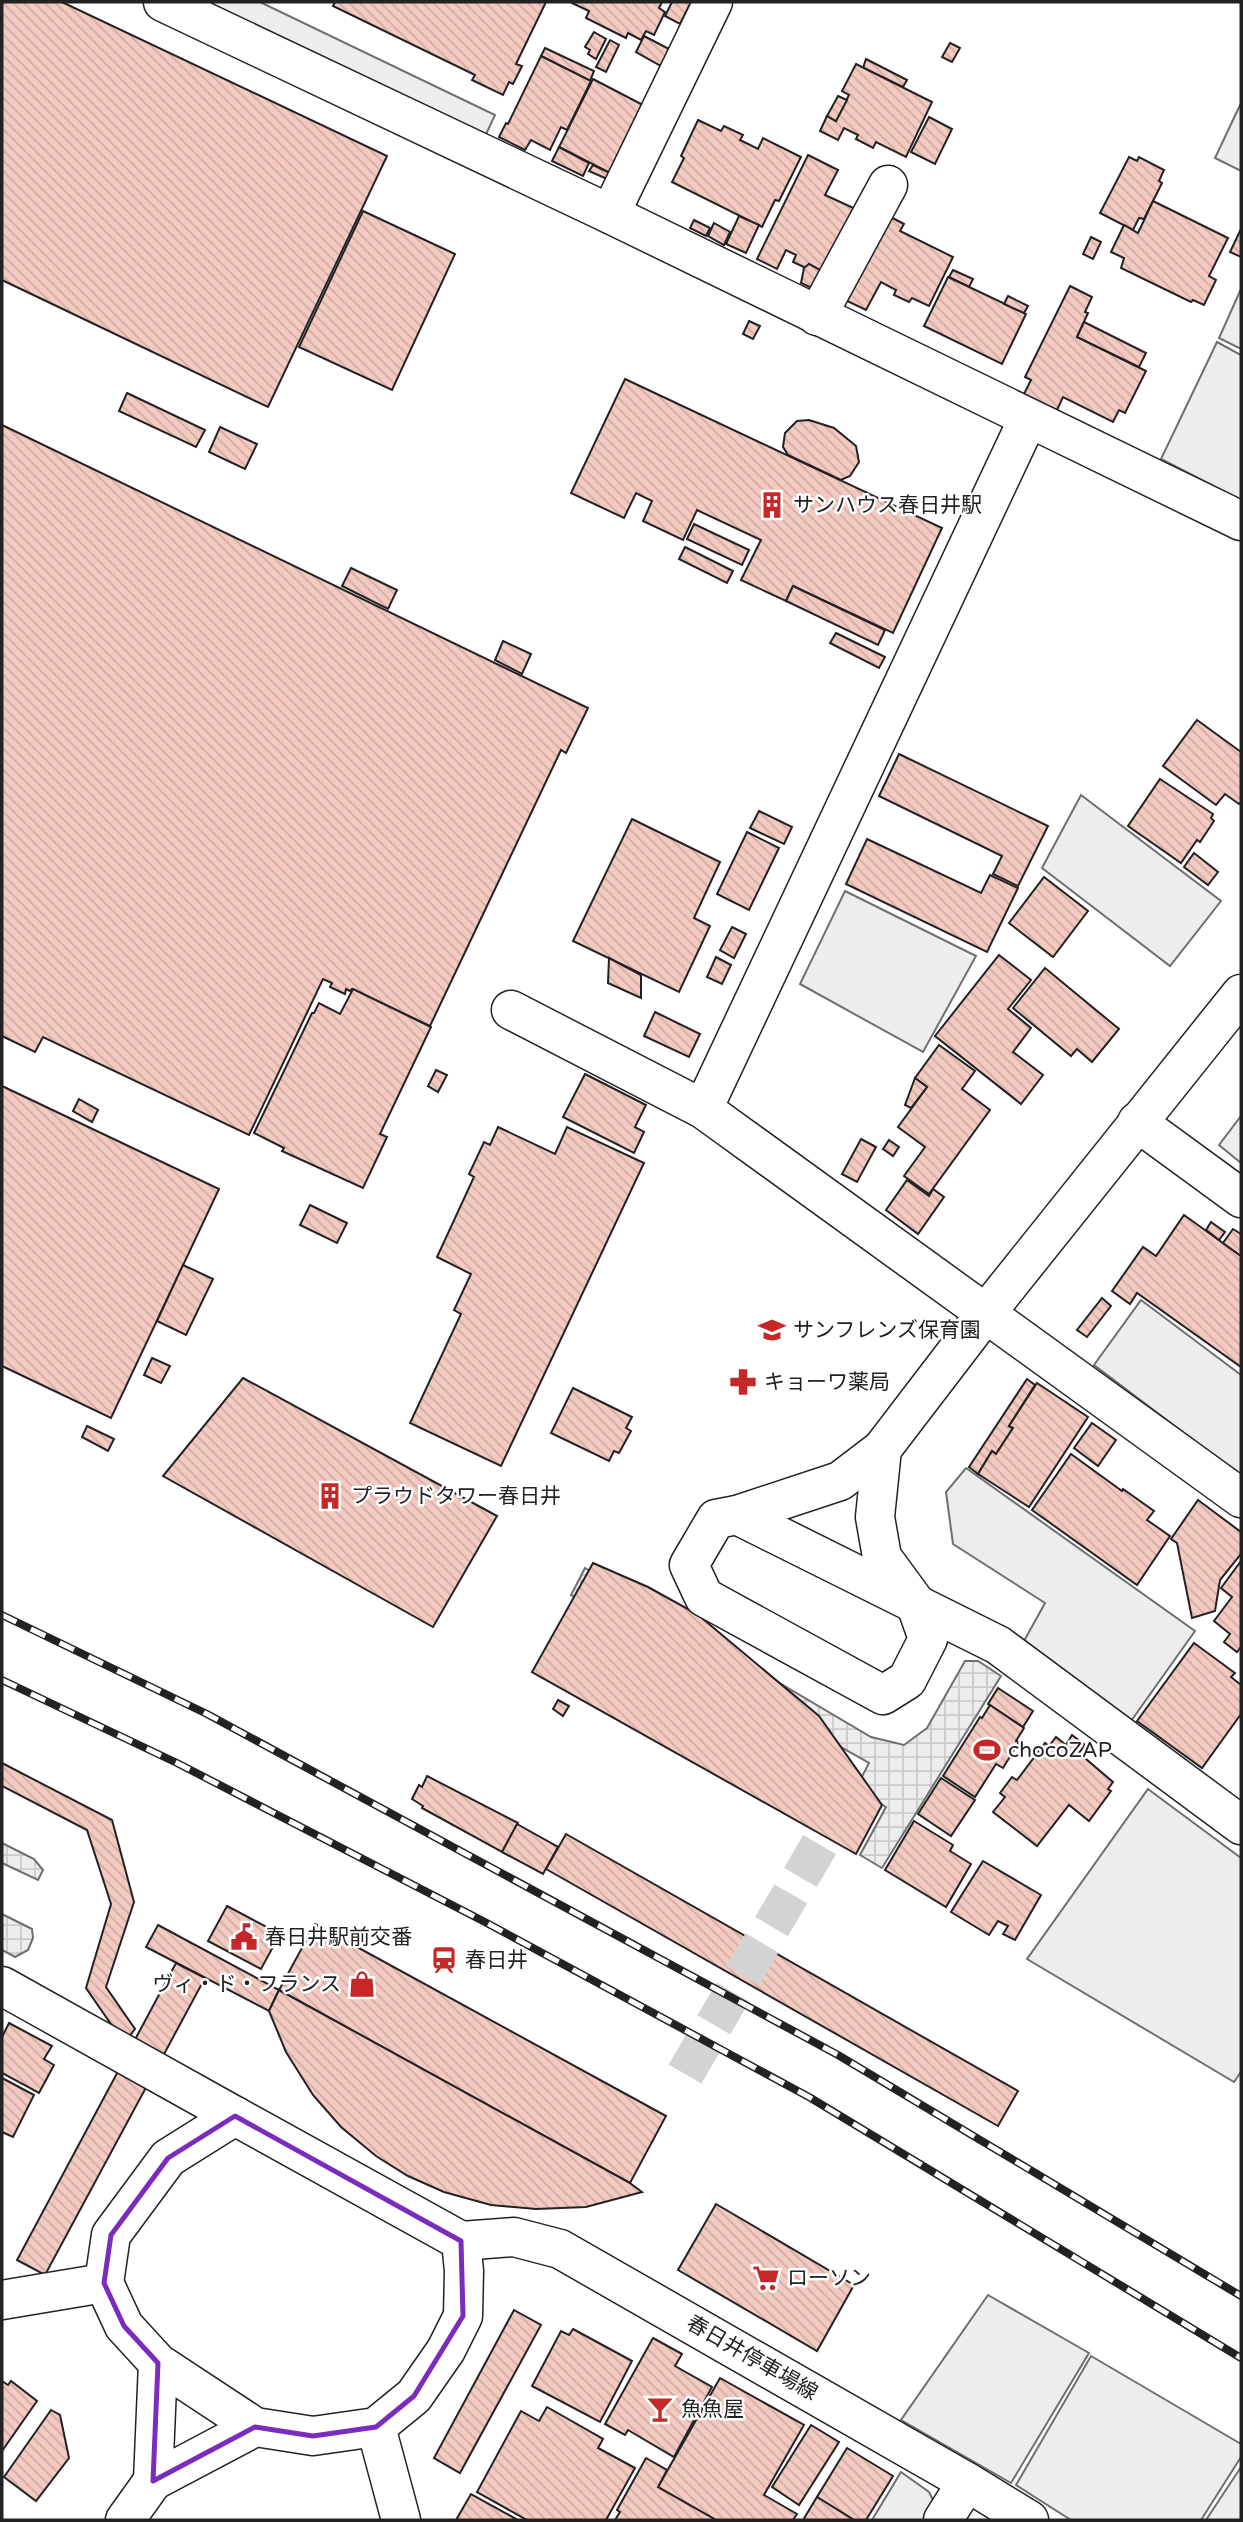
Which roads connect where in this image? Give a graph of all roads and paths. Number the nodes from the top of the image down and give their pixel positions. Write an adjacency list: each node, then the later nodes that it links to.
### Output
1 (163, 2): 4 (street)
2 (713, 2): 4 (street)
3 (888, 185): 5 (street)
4 (610, 214): 5 (street)
5 (817, 316): 6 (street)
6 (1028, 419): 7 (street); 10 (street)
7 (1241, 521)
8 (1241, 994): 11 (street)
9 (511, 1010): 10 (street)
10 (703, 1109): 13 (street)
11 (1137, 1122): 12 (street); 13 (street)
12 (1241, 1198)
13 (986, 1313): 14 (street); 15 (street)
14 (882, 1449): 16 (street); 17 (street)
15 (1241, 1498)
16 (737, 1515): 17 (street); 17 (street)
17 (915, 1602): 18 (street)
18 (1241, 1825)
19 (2, 1986): 20 (street)
20 (235, 2116): 21 (street); 22 (street)
21 (461, 2241): 26 (street); 28 (street, 春日井停車場線)
22 (104, 2283): 23 (street); 24 (street)
23 (2, 2300)
24 (159, 2363): 25 (street); 27 (street)
25 (255, 2427): 26 (street); 27 (street)
26 (376, 2427): 30 (street)
27 (153, 2481): 29 (street)
28 (967, 2482): 31 (street); 32 (street, 春日井停車場線)
29 (125, 2520)
30 (401, 2520)
31 (943, 2520)
32 (1028, 2520)

